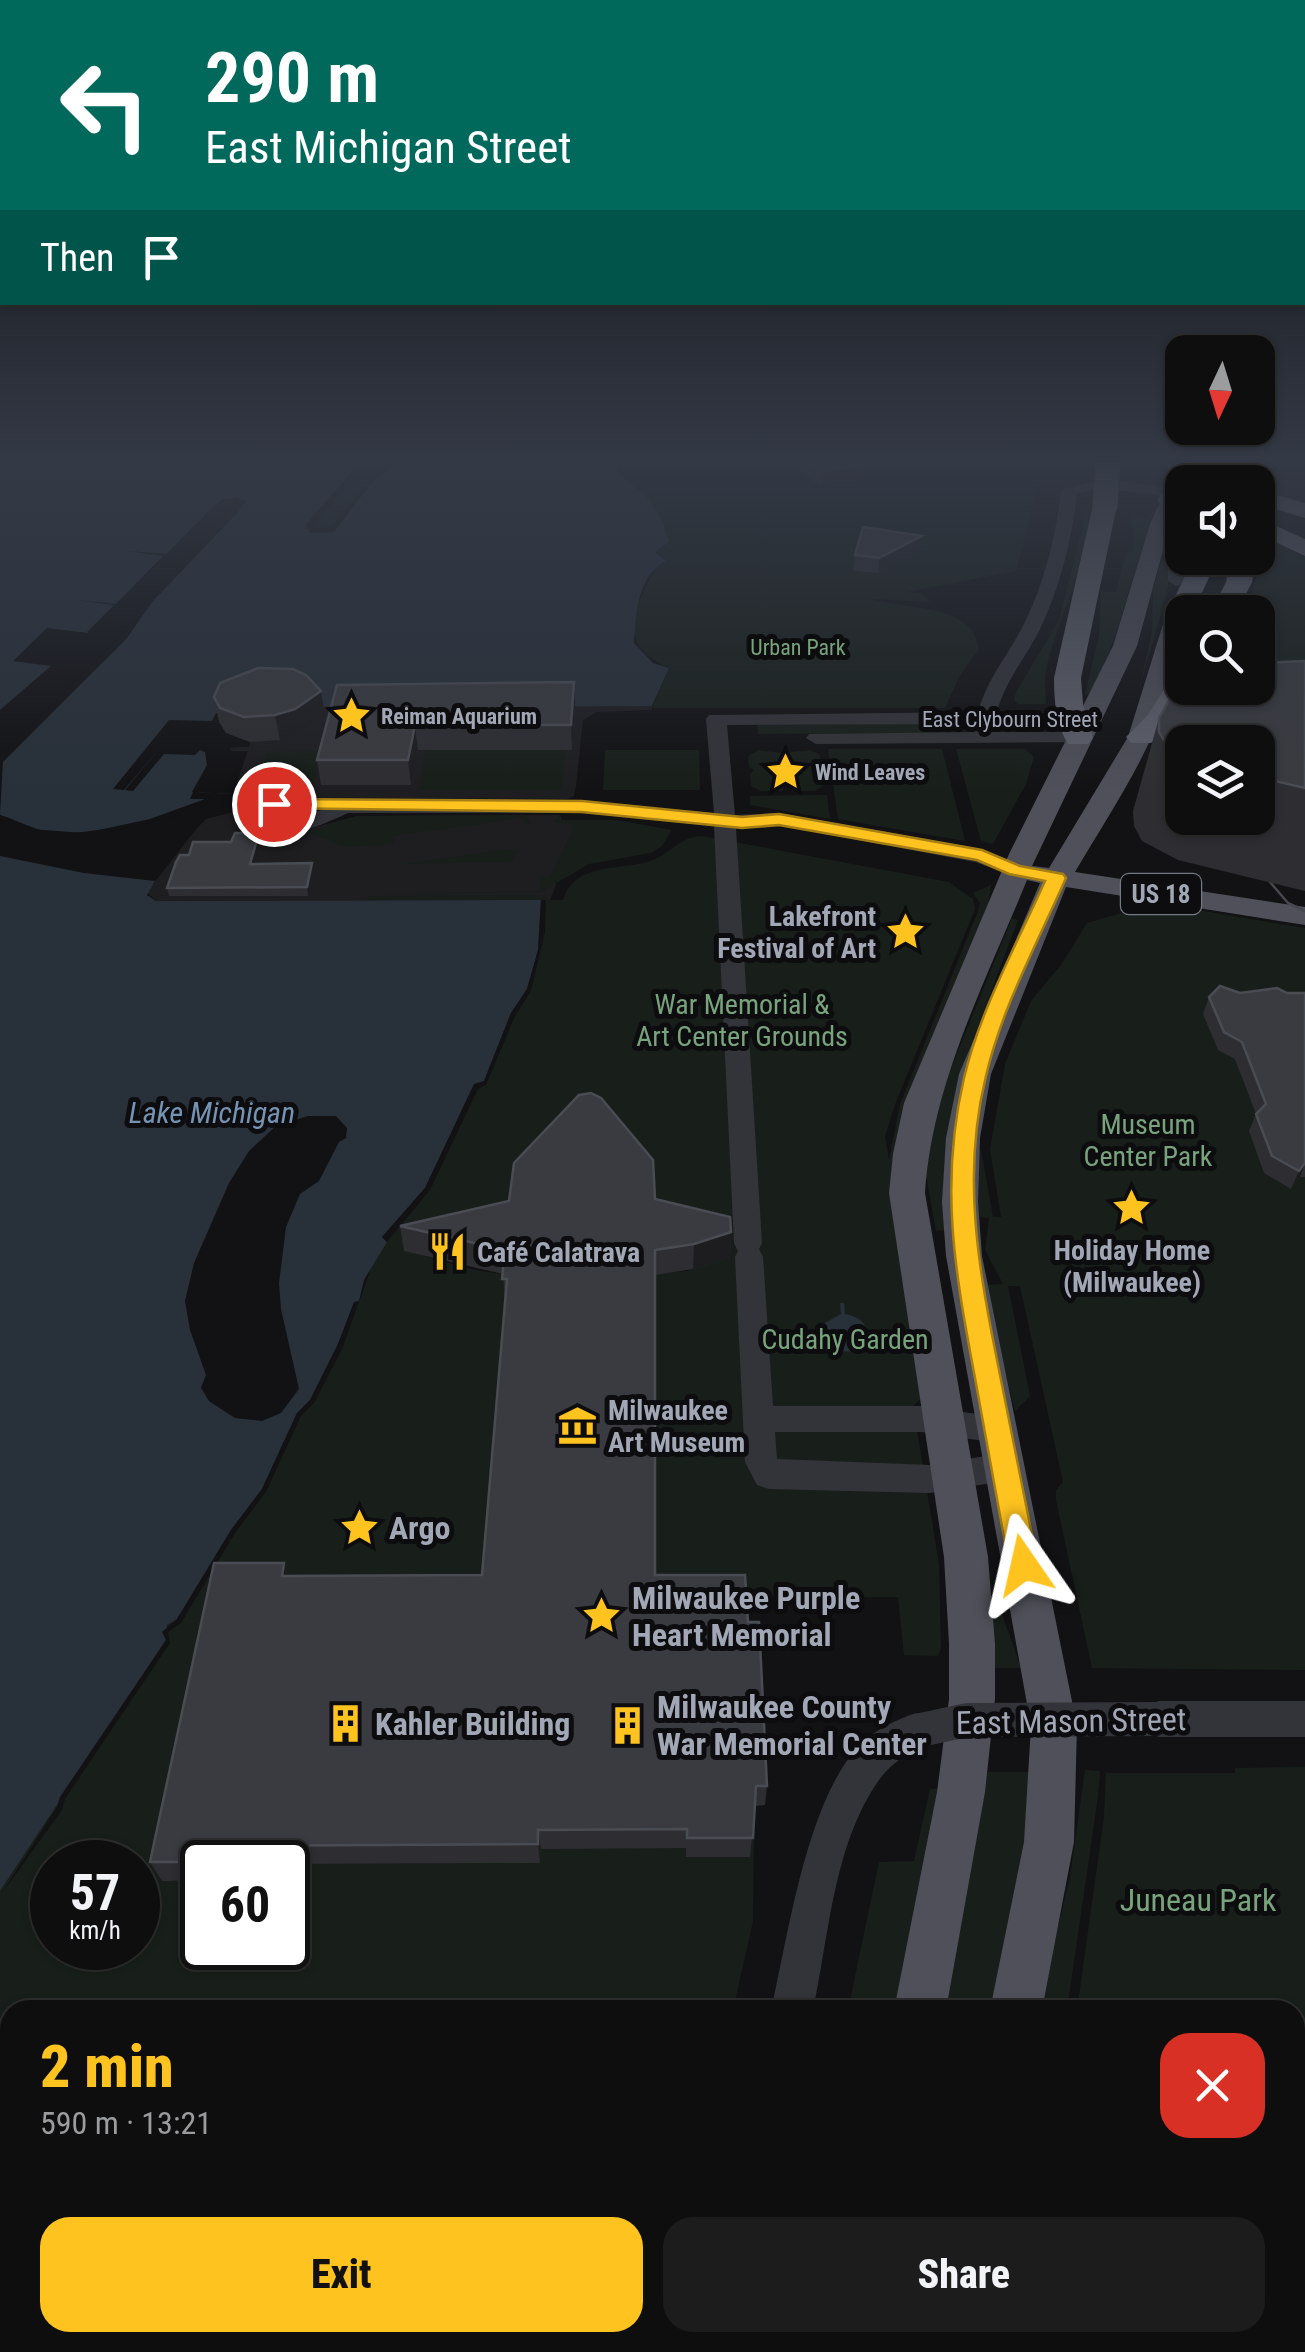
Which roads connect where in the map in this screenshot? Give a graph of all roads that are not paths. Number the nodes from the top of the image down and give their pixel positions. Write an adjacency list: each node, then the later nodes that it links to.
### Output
1 (1051, 573): 11 (street)
2 (1093, 573): 10 (highway, bridge)
3 (1148, 573): 7 (main road)
4 (1177, 575): 6 (street)
5 (1179, 575): 6 (street)
6 (1177, 581): 8 (street)
7 (1140, 594): 9 (main road); 10 (main road)
8 (1174, 595)
9 (1169, 711): 10 (main road, East Clybourn Street); 15 (main road)
10 (1080, 724): 11 (street, East Clybourn Street); 14 (main road)
11 (984, 727): 13 (street, East Clybourn Street)
12 (345, 807): 13 (street)
13 (733, 821): 14 (street); 17 (street)
14 (1016, 870): 15 (main road, US 18); 18 (main road)
15 (1056, 878): 16 (main road, US 18); 19 (main road)
16 (1305, 916)
17 (758, 1419): 18 (street); 20 (street)
18 (944, 1422): 19 (street); 20 (main road)
19 (1001, 1448): 20 (street); 24 (main road)
20 (953, 1475): 23 (main road)
21 (1305, 1719): 22 (street, East Mason Street, bridge)
22 (794, 2000)
23 (922, 2000)
24 (1018, 2000)

